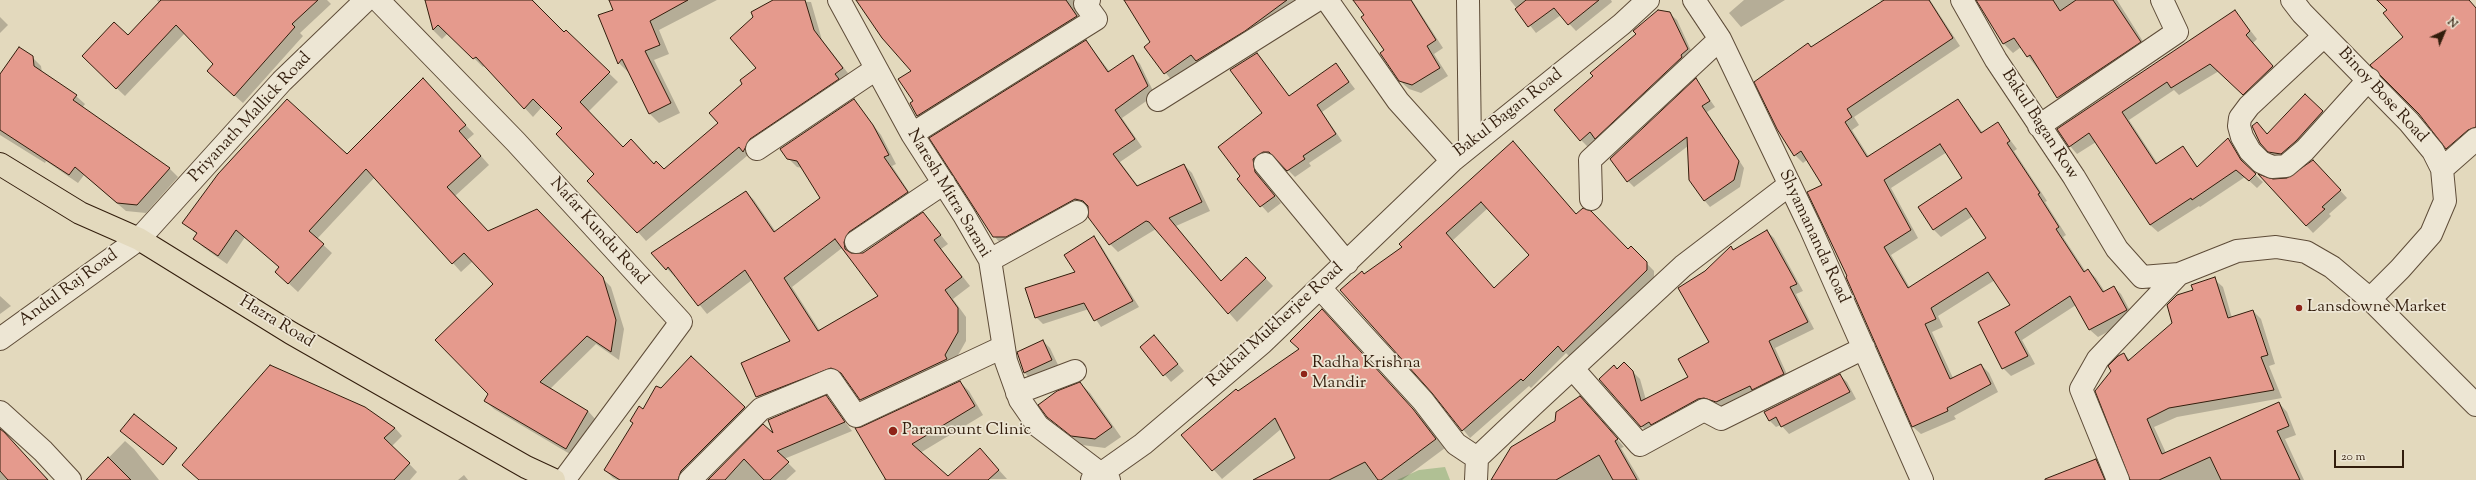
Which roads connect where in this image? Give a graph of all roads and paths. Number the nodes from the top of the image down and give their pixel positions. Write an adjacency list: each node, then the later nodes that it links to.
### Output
1 (366, 0): 31 (street, Priyanath Mallick Road)
2 (378, 0): 50 (street, Nafar Kundu Road)
3 (1090, 0): 19 (street)
4 (1317, 0): 17 (street)
5 (1327, 0): 23 (street, Bakul Bagan Road)
6 (1468, 0): 21 (street)
7 (1648, 0): 21 (street, Bakul Bagan Road)
8 (1694, 0): 14 (street, Shyamananda Road)
9 (2162, 0): 18 (street)
10 (2292, 0): 13 (street, Binoy Bose Road)
11 (841, 1): 15 (street, Naresh Mitra Sarani)
12 (1963, 1): 18 (street, Bakul Bagan Row)
13 (2324, 36): 16 (street, Binoy Bose Road); 16 (street)
14 (1720, 39): 28 (street, Shyamananda Road); 29 (street)
15 (876, 69): 19 (street, Naresh Mitra Sarani); 22 (street)
16 (2369, 79): 26 (street, Binoy Bose Road)
17 (1158, 100)
18 (2039, 126): 35 (street, Bakul Bagan Row)
19 (912, 134): 27 (street, Naresh Mitra Sarani)
20 (2476, 139): 26 (street)
21 (1470, 146): 23 (street, Bakul Bagan Road)
22 (757, 149)
23 (1452, 161): 34 (street, Rakhal Mukherjee Road)
24 (0, 164): 31 (main road, Hazra Road)
25 (1265, 164): 34 (street)
26 (2442, 169): 37 (street, Binoy Bose Road)
27 (944, 183): 32 (street); 33 (street, Naresh Mitra Sarani)
28 (1789, 185): 40 (street, Shyamananda Road); 41 (street)
29 (1591, 198)
30 (1077, 212): 33 (street)
31 (138, 239): 38 (street, Andul Raj Road); 49 (main road, Hazra Road)
32 (856, 242)
33 (990, 260): 39 (street, Naresh Mitra Sarani)
34 (1347, 263): 36 (street, Rakhal Mukherjee Road)
35 (2179, 274): 37 (street); 54 (street)
36 (1320, 288): 46 (street); 47 (street, Rakhal Mukherjee Road)
37 (2370, 298): 44 (street)
38 (0, 339)
39 (1003, 347): 43 (street, Naresh Mitra Sarani); 51 (street)
40 (1864, 348): 41 (street); 53 (street, Shyamananda Road)
41 (1573, 369): 46 (street)
42 (1075, 371): 43 (street)
43 (1017, 392): 47 (street, Naresh Mitra Sarani)
44 (2476, 405)
45 (0, 412): 48 (street)
46 (1477, 458): 52 (street)
47 (1100, 477)
48 (70, 480)
49 (554, 480)
50 (564, 480)
51 (690, 480)
52 (1476, 480)
53 (1922, 480)
54 (2118, 480)

